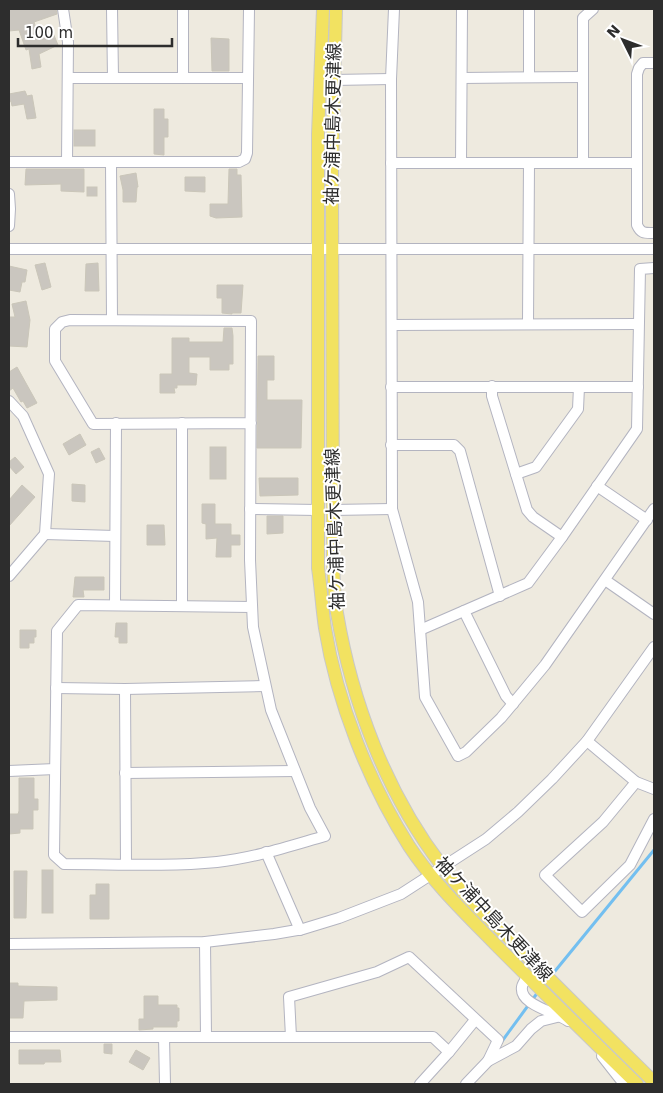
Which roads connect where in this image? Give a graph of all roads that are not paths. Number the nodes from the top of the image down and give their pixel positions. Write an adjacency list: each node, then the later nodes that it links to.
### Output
1 (63, 9): 14 (street)
2 (112, 9): 15 (street)
3 (183, 9): 16 (street)
4 (249, 9): 17 (street)
5 (323, 9): 36 (main road, 袖ケ浦中島木更津線)
6 (336, 9): 20 (main road, 袖ケ浦中島木更津線)
7 (394, 9): 19 (street)
8 (462, 9): 18 (street)
9 (529, 9): 12 (street)
10 (593, 9): 13 (street)
11 (654, 63): 27 (street)
12 (529, 77): 13 (street); 18 (street)
13 (583, 77): 26 (street)
14 (68, 78): 15 (street); 22 (street)
15 (113, 78): 16 (street)
16 (183, 78): 17 (street)
17 (247, 78): 23 (street)
18 (462, 78): 25 (street)
19 (391, 79): 20 (street); 24 (street)
20 (333, 80): 37 (main road, 袖ケ浦中島木更津線)
21 (9, 162): 22 (street)
22 (67, 162): 23 (street)
23 (111, 162): 35 (street)
24 (391, 163): 25 (street); 38 (street)
25 (461, 163): 28 (street)
26 (583, 163): 27 (street); 28 (street)
27 (637, 163): 31 (street)
28 (529, 164): 33 (street)
29 (9, 194): 30 (street)
30 (9, 226)
31 (654, 233)
32 (9, 249): 35 (street)
33 (529, 249): 34 (street); 38 (street); 41 (street)
34 (654, 249)
35 (112, 250): 36 (street); 40 (street)
36 (318, 250): 37 (street); 57 (main road, 袖ケ浦中島木更津線)
37 (332, 250): 38 (street); 58 (main road, 袖ケ浦中島木更津線)
38 (392, 250): 43 (street)
39 (654, 268): 42 (street)
40 (112, 320): 49 (street); 50 (street)
41 (528, 323): 42 (street); 43 (street)
42 (638, 324): 47 (street)
43 (392, 325): 45 (street)
44 (492, 386): 45 (street); 46 (street); 53 (street)
45 (391, 387): 52 (street)
46 (579, 387): 47 (street); 53 (street)
47 (638, 387): 54 (street)
48 (9, 401): 61 (street)
49 (251, 422): 51 (street); 55 (street)
50 (116, 423): 51 (street); 62 (street)
51 (182, 423): 68 (street)
52 (391, 445): 59 (street); 66 (street)
53 (516, 474): 63 (street)
54 (597, 486): 60 (street); 63 (street)
55 (250, 509): 57 (street); 69 (street)
56 (654, 509): 60 (street)
57 (318, 510): 89 (main road, 袖ケ浦中島木更津線)
58 (332, 510): 59 (street); 88 (main road, 袖ケ浦中島木更津線)
59 (392, 510): 72 (street)
60 (647, 520): 65 (street)
61 (45, 534): 62 (street); 64 (street)
62 (115, 536): 67 (street)
63 (562, 537): 66 (street)
64 (10, 571)
65 (605, 580): 71 (street); 77 (street)
66 (500, 596): 70 (street)
67 (115, 606): 68 (street); 75 (street)
68 (182, 606): 69 (street)
69 (252, 607): 74 (street)
70 (464, 611): 72 (street); 77 (street)
71 (654, 614)
72 (420, 630): 77 (street)
73 (654, 647): 78 (street)
74 (265, 686): 76 (street); 81 (street)
75 (56, 688): 76 (street); 79 (street)
76 (124, 689): 82 (street)
77 (513, 704)
78 (587, 741): 83 (street); 88 (street)
79 (55, 770): 80 (street); 87 (street)
80 (9, 771)
81 (295, 771): 82 (street); 86 (street)
82 (125, 773): 87 (street)
83 (636, 782): 84 (street); 85 (street)
84 (654, 789)
85 (654, 819)
86 (266, 852): 87 (street); 90 (street)
87 (126, 864)
88 (443, 868): 89 (street); 102 (main road, 袖ケ浦中島木更津線)
89 (430, 875): 90 (street); 93 (main road, 袖ケ浦中島木更津線)
90 (300, 930): 91 (street)
91 (205, 942): 92 (street); 98 (street)
92 (9, 944)
93 (527, 976): 94 (main road, 袖ケ浦中島木更津線); 94 (street)
94 (562, 1014): 101 (street); 106 (street); 107 (main road, 袖ケ浦中島木更津線)
95 (475, 1020): 99 (street); 100 (street); 101 (street)
96 (9, 1037): 97 (street)
97 (164, 1037): 98 (street); 103 (street)
98 (206, 1037): 99 (street)
99 (291, 1037): 100 (street)
100 (449, 1052): 104 (street)
101 (488, 1062): 105 (street)
102 (654, 1082)
103 (165, 1084)
104 (420, 1084)
105 (466, 1084)
106 (624, 1084)
107 (637, 1084)

